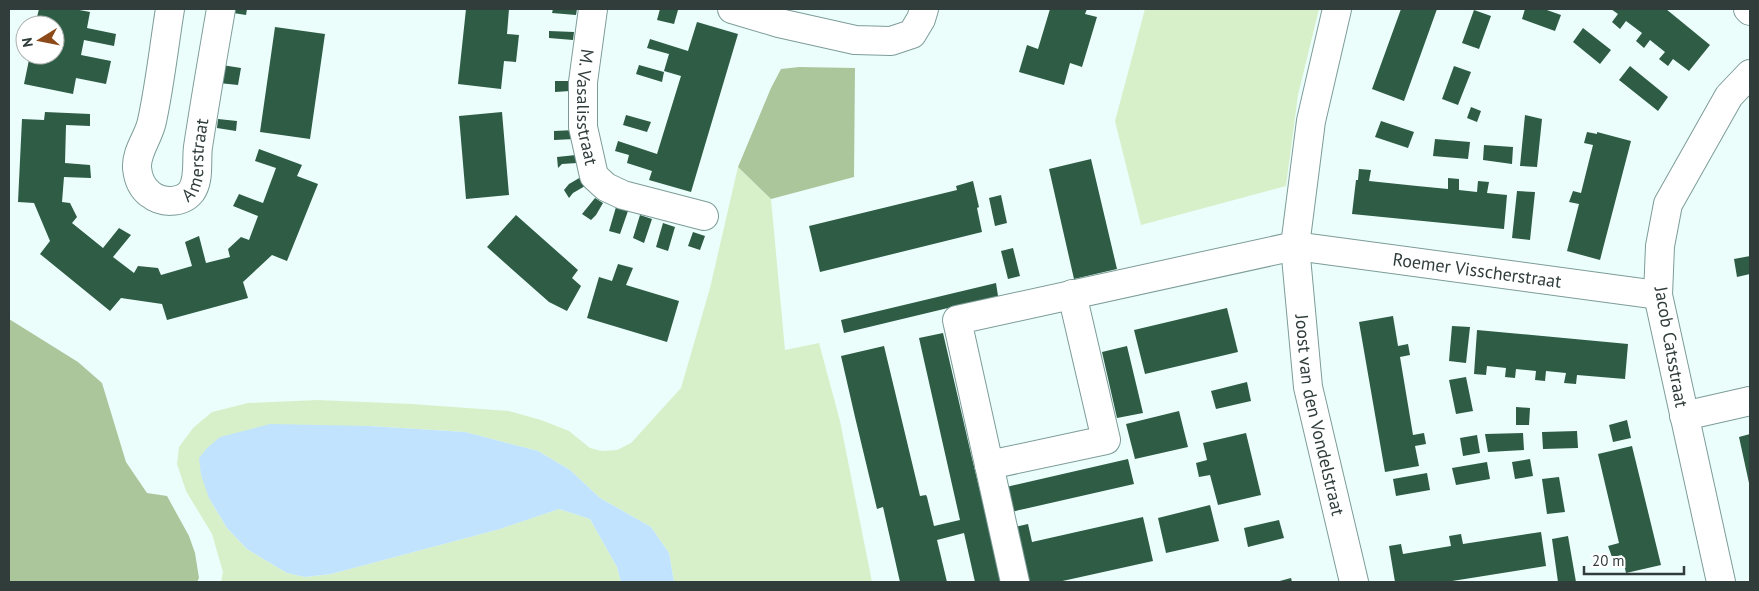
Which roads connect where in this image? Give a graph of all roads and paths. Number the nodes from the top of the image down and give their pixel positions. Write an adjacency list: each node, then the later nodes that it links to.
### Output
1 (170, 9): 2 (street, Amerstraat)
2 (221, 9)
3 (593, 9): 8 (street, M. Vasalisstraat)
4 (732, 9): 5 (street)
5 (924, 9)
6 (1337, 9): 9 (street, Joost van den Vondelstraat)
7 (1750, 74): 11 (street, Jacob Catsstraat)
8 (704, 216)
9 (1295, 246): 10 (street); 11 (street, Roemer Visscherstraat); 16 (street, Joost van den Vondelstraat)
10 (1072, 294): 14 (street); 14 (street)
11 (1658, 295): 13 (street, Jacob Catsstraat)
12 (1750, 401): 13 (street)
13 (1684, 416): 17 (street, Jacob Catsstraat)
14 (989, 465): 15 (street)
15 (1015, 582)
16 (1354, 582)
17 (1721, 582)

